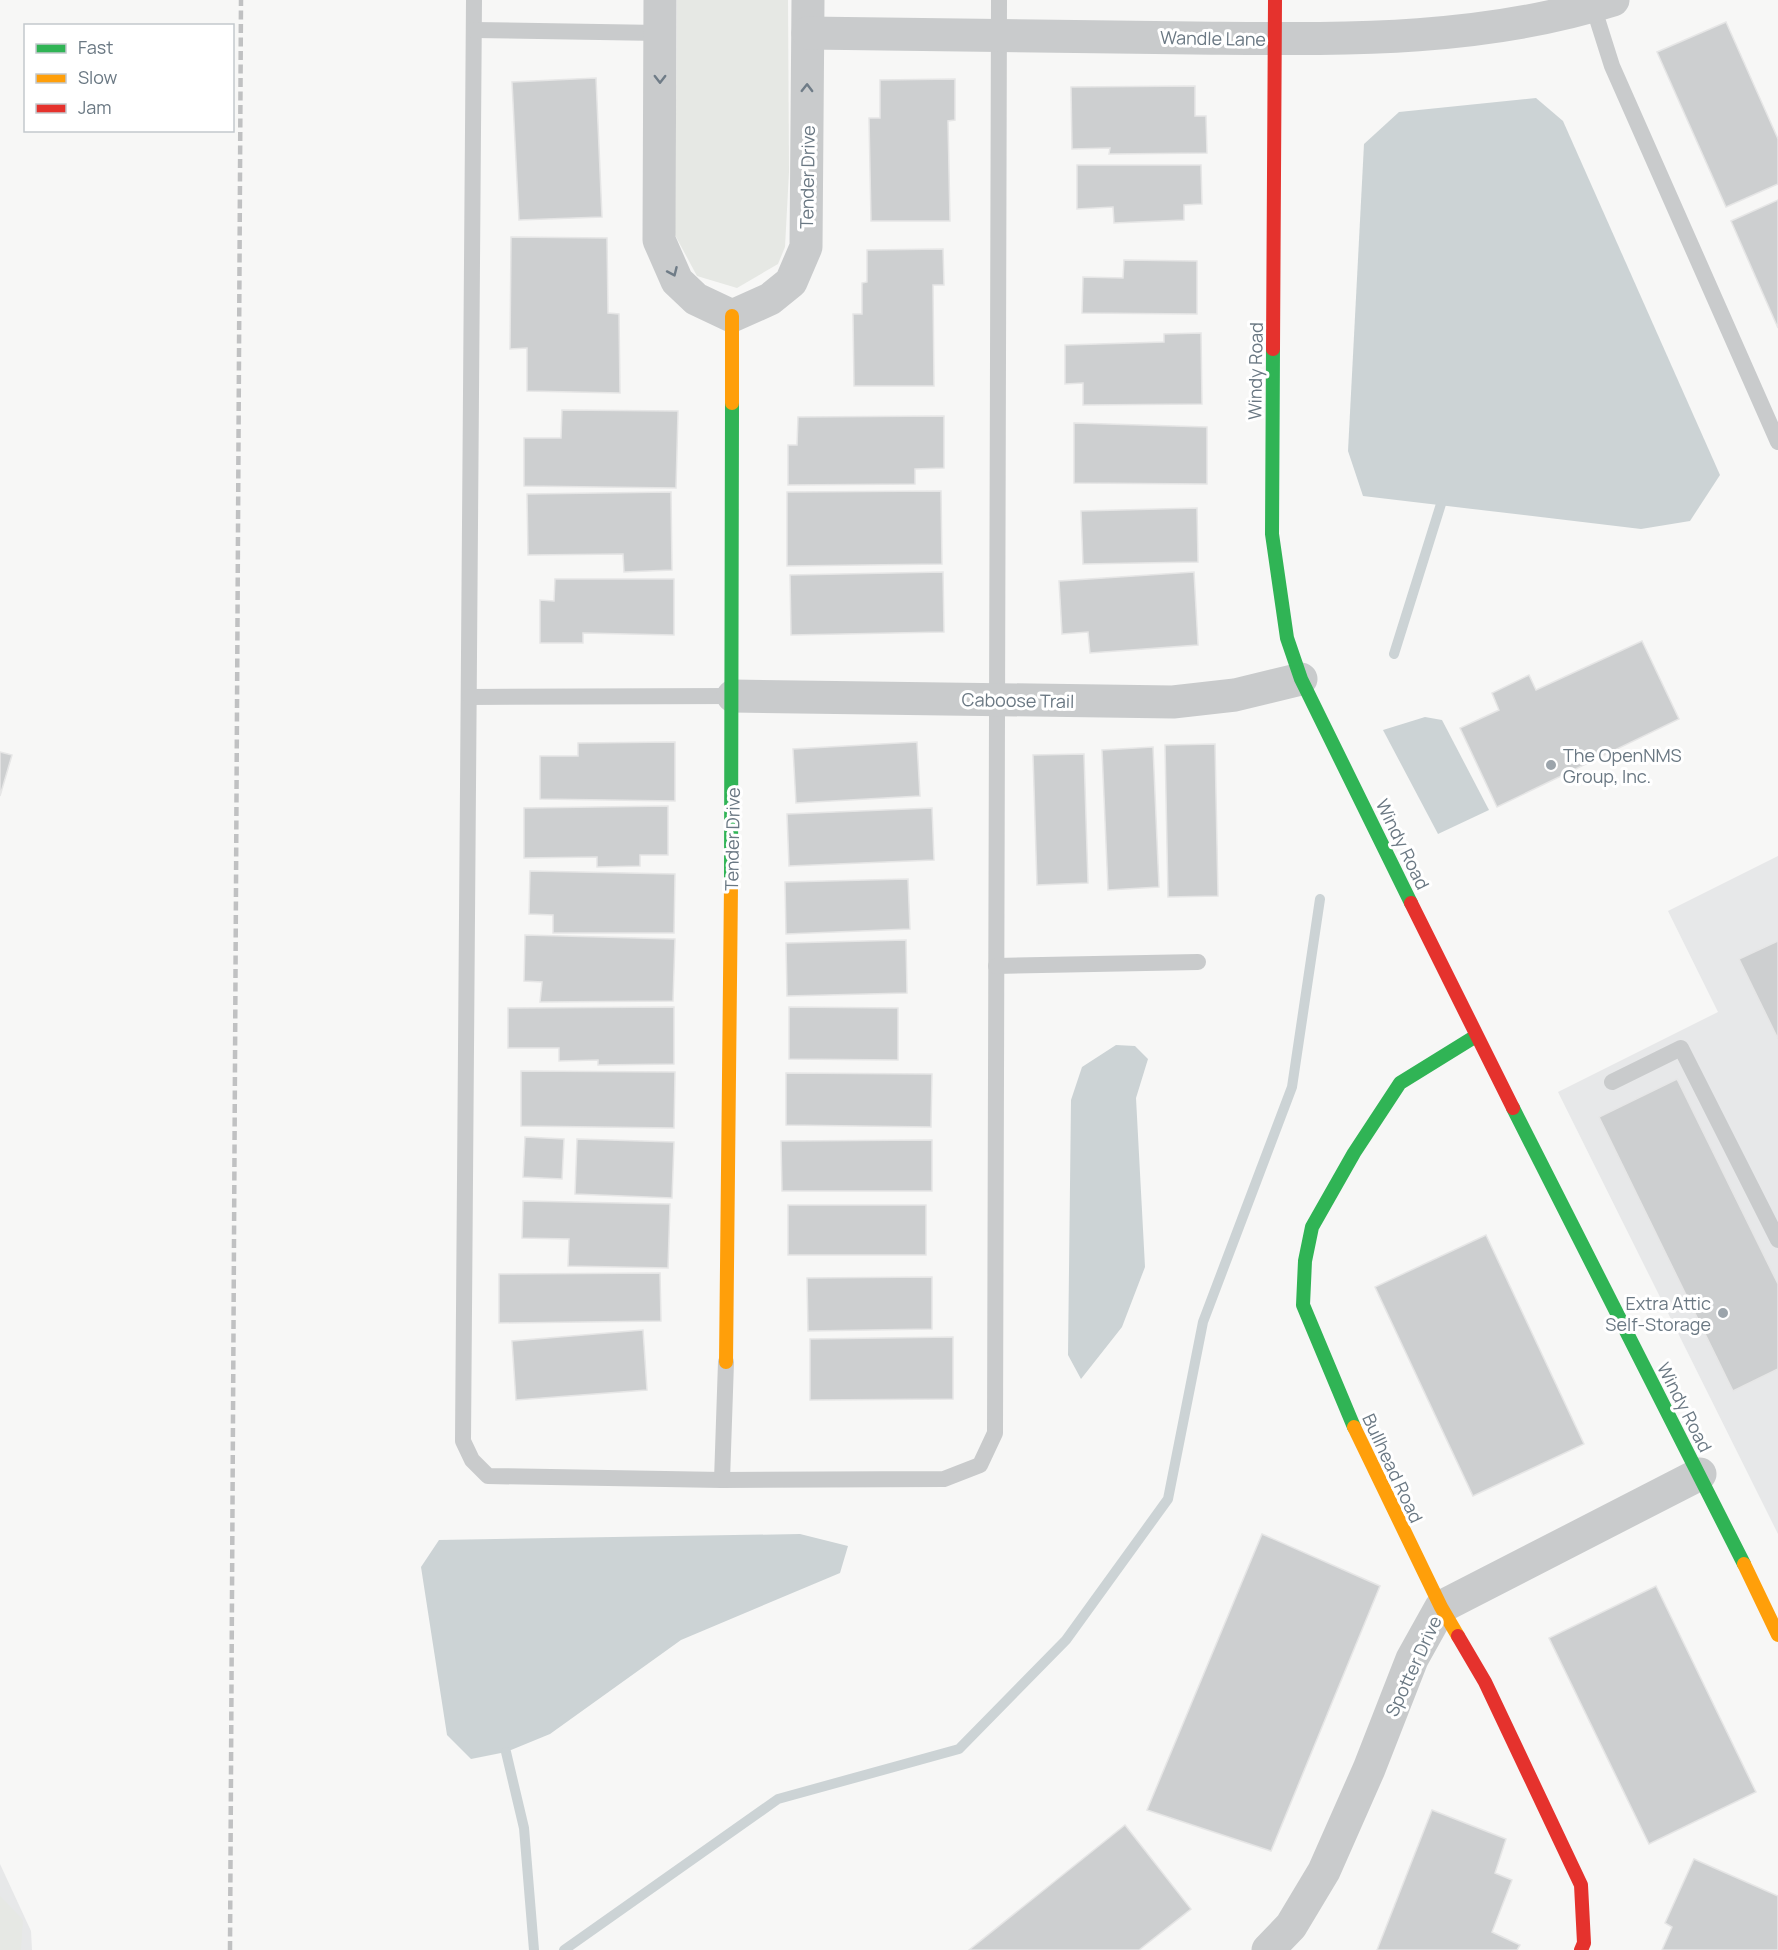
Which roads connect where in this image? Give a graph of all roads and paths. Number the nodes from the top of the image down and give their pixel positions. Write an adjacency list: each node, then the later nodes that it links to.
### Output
1 (474, 0): 7 (lane)
2 (660, 0): 8 (street)
3 (808, 0): 9 (street, Tender Drive)
4 (999, 0): 10 (lane)
5 (1275, 0): 11 (street, Windy Road)
6 (1603, 3): 11 (street, Wandle Lane); 13 (lane)
7 (474, 30): 8 (lane); 16 (lane)
8 (660, 33): 12 (street, one-way to 12)
9 (808, 33): 10 (street, Wandle Lane); 12 (street, Tender Drive, one-way to 9)
10 (999, 36): 11 (street, Wandle Lane); 17 (lane)
11 (1275, 39): 14 (street, Windy Road)
12 (732, 316): 15 (street, Tender Drive)
13 (1778, 442)
14 (1301, 679): 17 (street, Caboose Trail); 20 (street, Windy Road)
15 (733, 696): 16 (lane); 17 (street, Caboose Trail); 23 (street, Tender Drive)
16 (470, 697): 25 (lane)
17 (995, 699): 19 (lane)
18 (1198, 962): 19 (lane)
19 (996, 966): 25 (lane)
20 (1476, 1036): 24 (street, Windy Road); 26 (street, Bullhead Road)
21 (1612, 1082): 22 (lane)
22 (1778, 1240)
23 (726, 1362): 25 (lane)
24 (1700, 1474): 26 (street, Spotter Drive); 27 (street, Windy Road)
25 (722, 1480)
26 (1440, 1607): 28 (street, Spotter Drive); 29 (street, Bullhead Road)
27 (1778, 1635)
28 (1269, 1950)
29 (1581, 1950)

